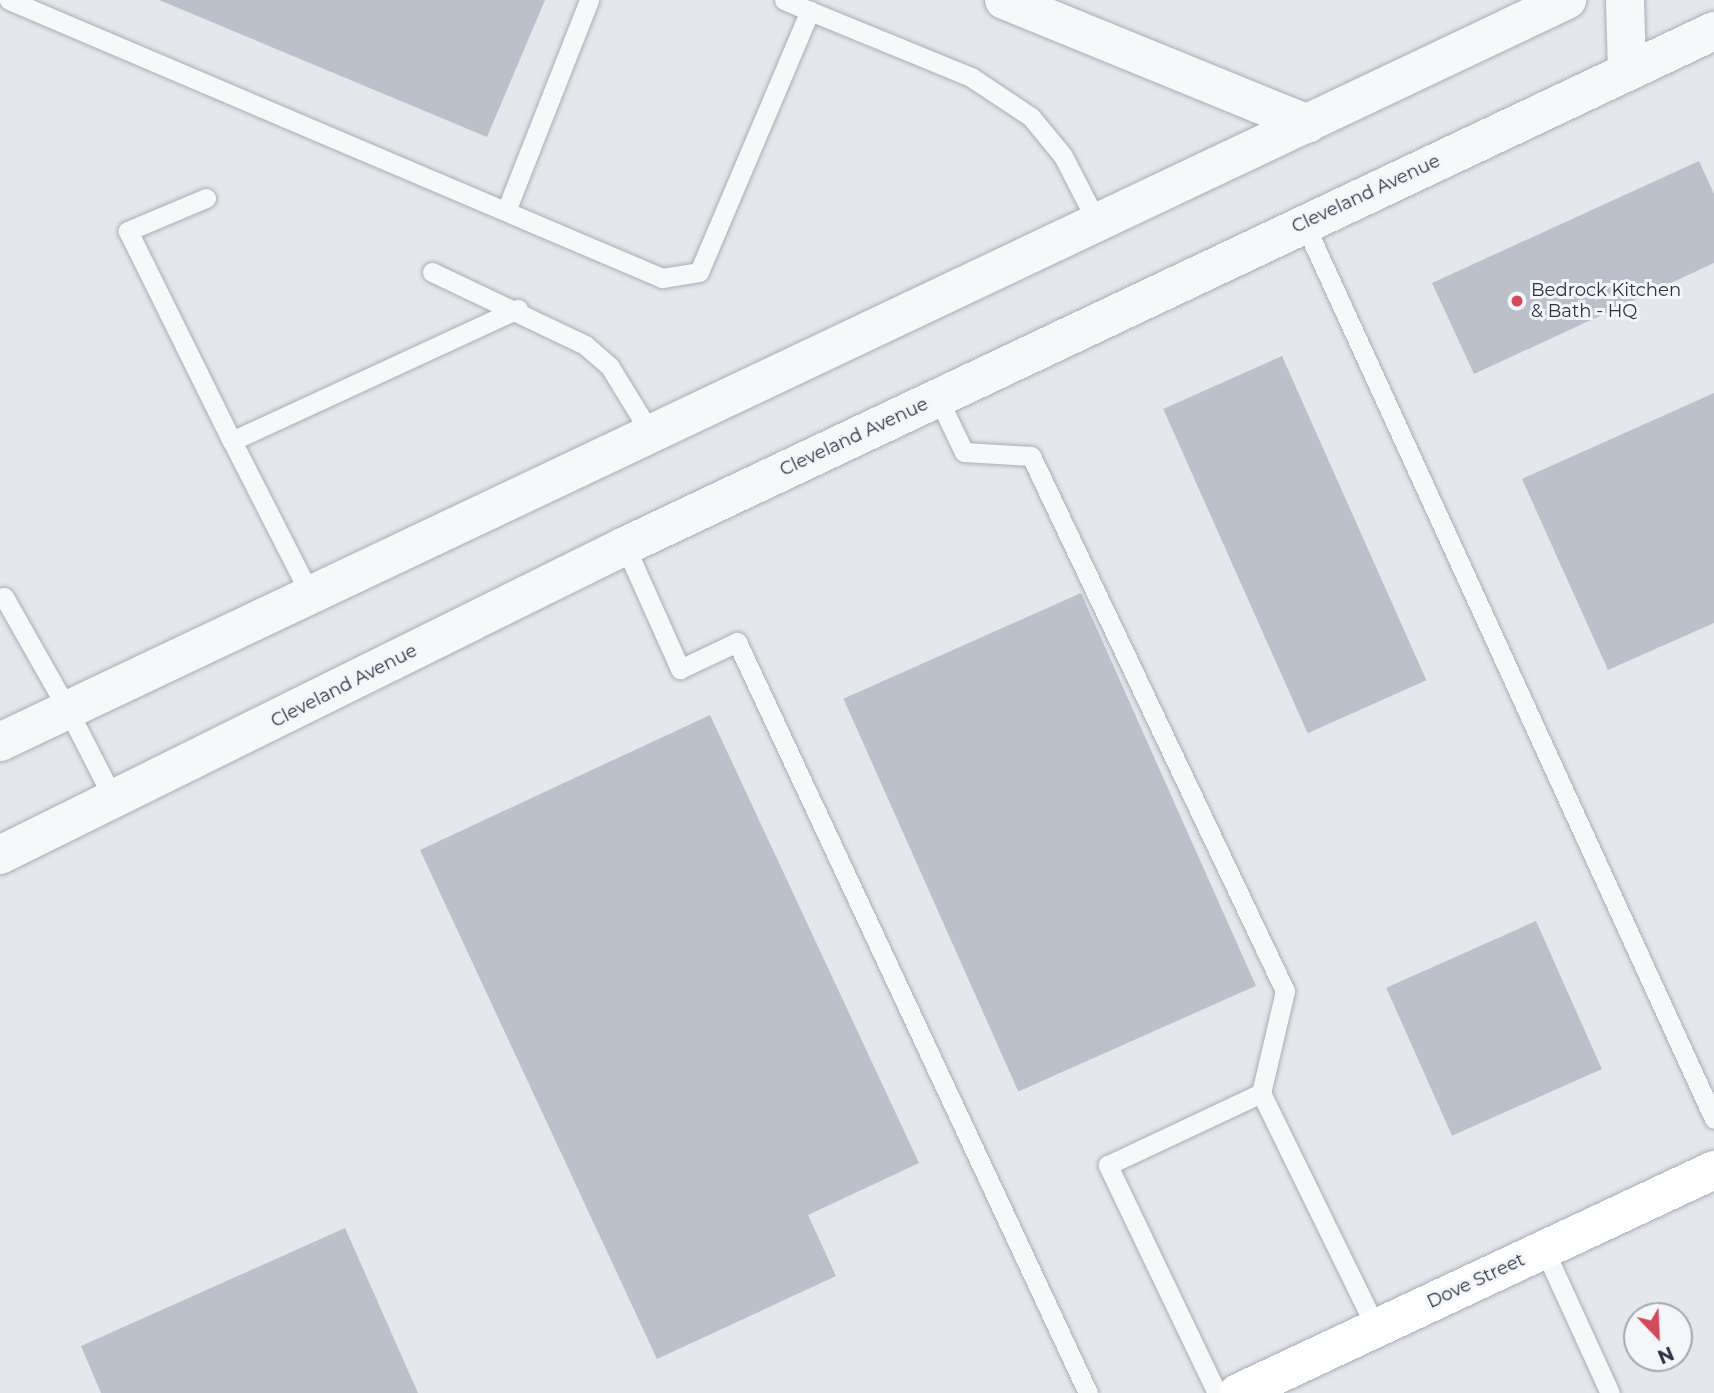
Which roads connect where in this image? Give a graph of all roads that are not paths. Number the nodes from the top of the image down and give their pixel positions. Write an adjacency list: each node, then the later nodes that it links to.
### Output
1 (9, 0): 12 (lane)
2 (589, 0): 12 (lane)
3 (784, 0): 7 (lane)
4 (1004, 0): 10 (street)
5 (1567, 0): 10 (street)
6 (1625, 0): 9 (street)
7 (810, 11): 12 (lane); 14 (lane)
8 (1714, 31): 9 (street, Cleveland Avenue)
9 (1627, 72): 13 (street, Cleveland Avenue)
10 (1308, 124): 14 (street)
11 (206, 198): 19 (lane)
12 (506, 211)
13 (1304, 223): 17 (street, Cleveland Avenue); 28 (lane)
14 (1098, 224): 18 (street)
15 (432, 272): 16 (lane)
16 (518, 309): 18 (lane); 19 (lane)
17 (938, 398): 20 (street, Cleveland Avenue); 27 (lane)
18 (651, 434): 21 (street)
19 (232, 441): 21 (lane)
20 (625, 546): 25 (street, Cleveland Avenue); 32 (lane)
21 (310, 594): 23 (street)
22 (0, 599): 23 (lane)
23 (68, 710): 24 (street); 25 (lane)
24 (0, 742)
25 (114, 800): 26 (street, Cleveland Avenue)
26 (0, 855)
27 (1261, 1093): 31 (lane); 33 (lane)
28 (1714, 1119)
29 (1714, 1170): 30 (street, Dove Street)
30 (1545, 1249): 31 (street, Dove Street); 35 (lane)
31 (1376, 1328): 34 (street, Dove Street)
32 (1088, 1393)
33 (1217, 1393)
34 (1238, 1393)
35 (1610, 1393)

